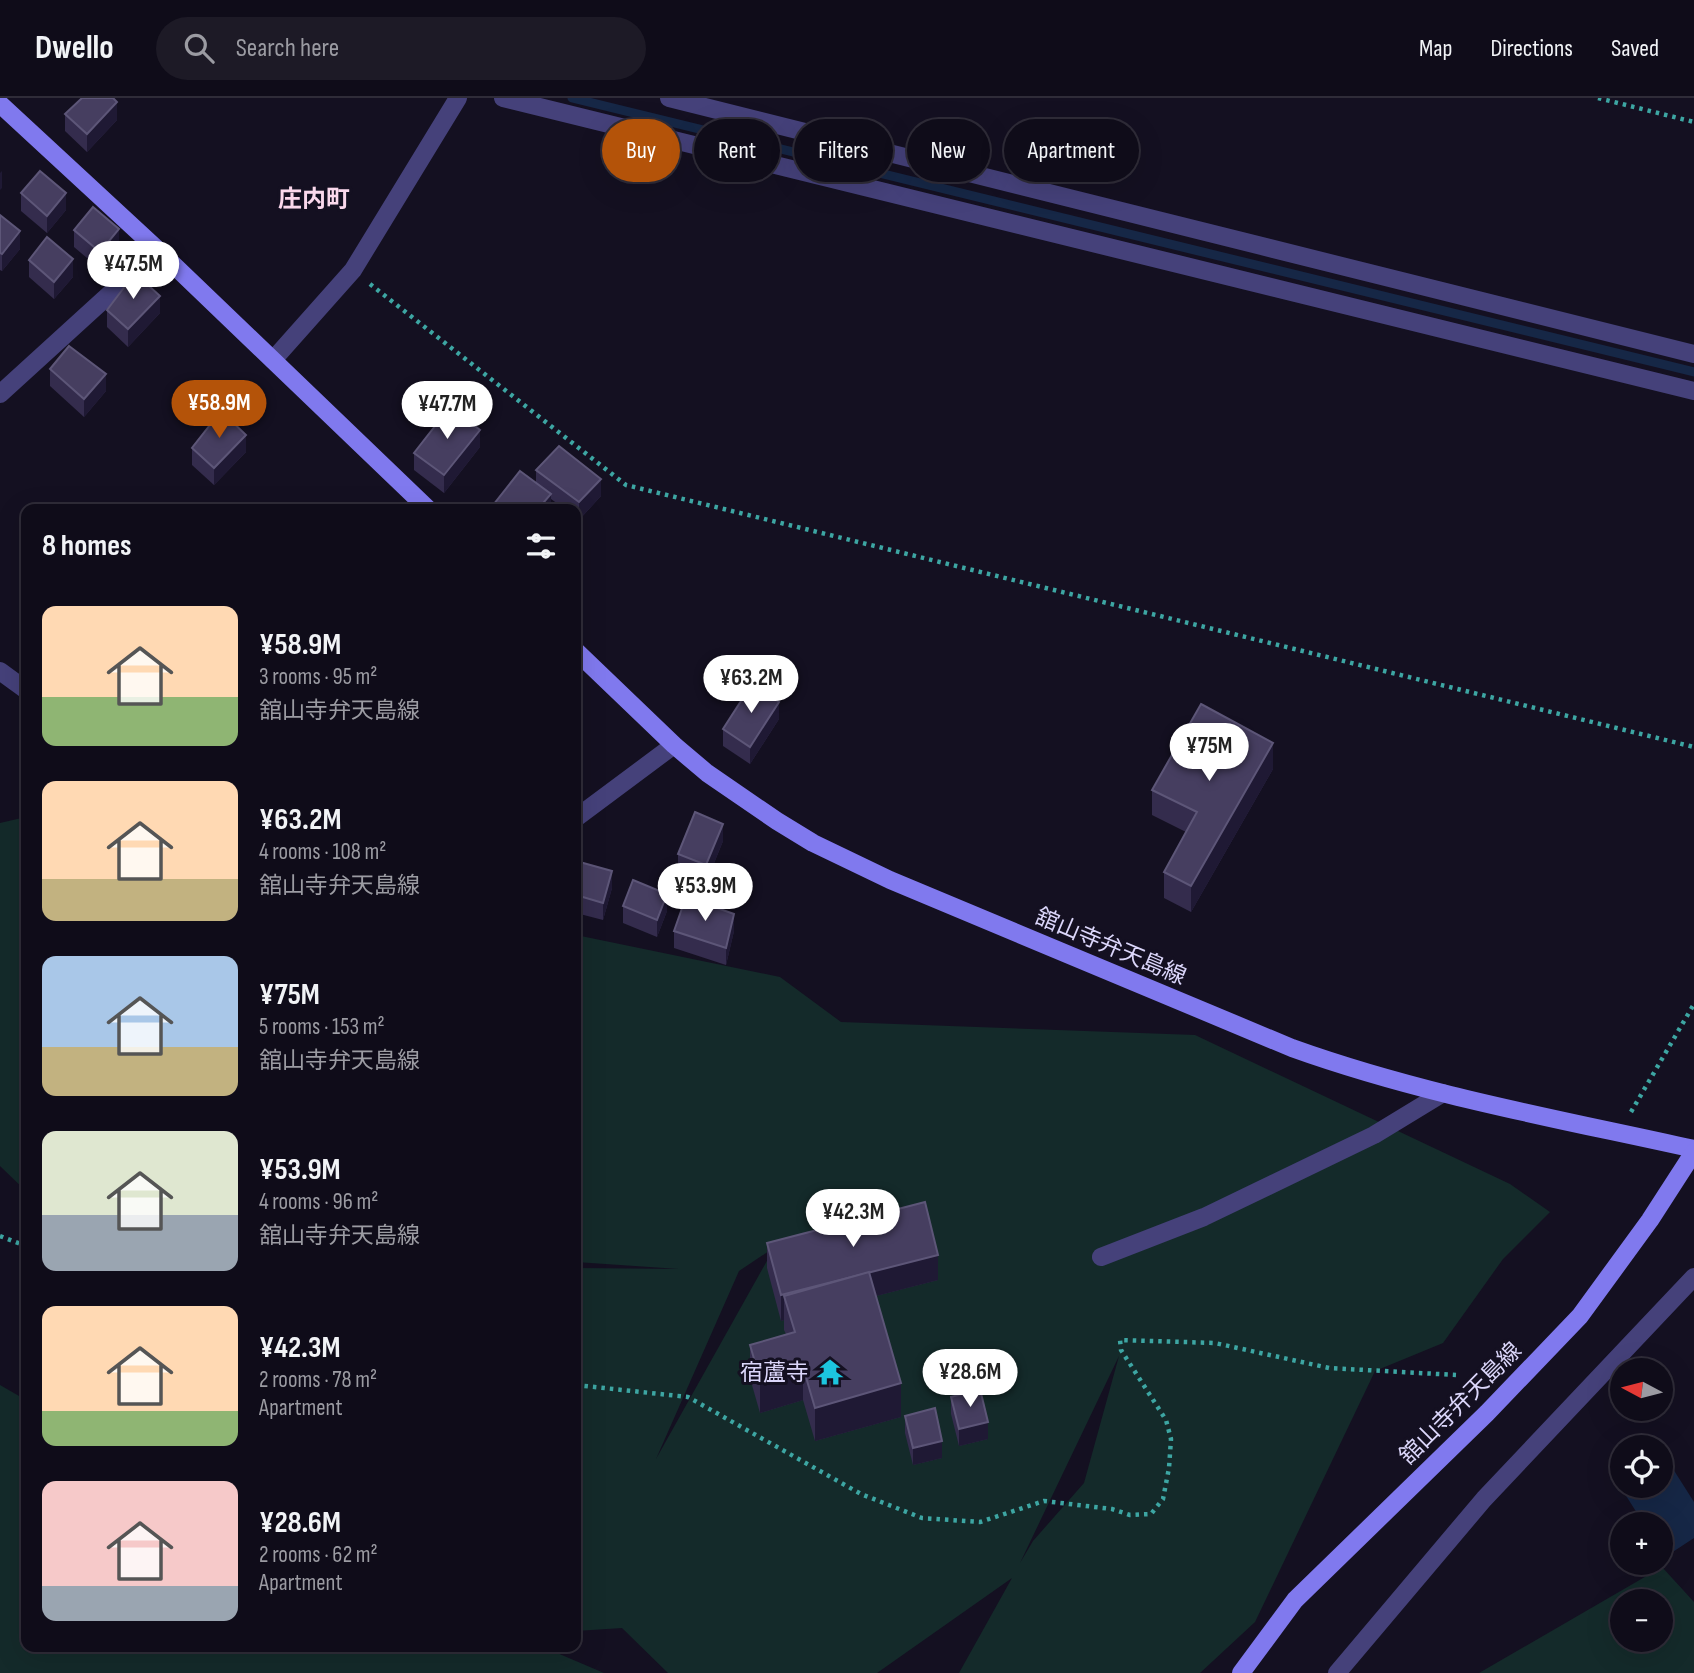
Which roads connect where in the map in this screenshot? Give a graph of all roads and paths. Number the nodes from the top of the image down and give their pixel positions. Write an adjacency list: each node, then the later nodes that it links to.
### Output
1 (458, 98): 8 (street)
2 (503, 98): 11 (street)
3 (669, 98): 9 (street)
4 (1598, 98): 6 (path)
5 (0, 104): 7 (main road)
6 (1694, 122)
7 (158, 250): 10 (main road); 12 (street)
8 (353, 270): 10 (street); 18 (path)
9 (1694, 354)
10 (273, 360): 13 (main road)
11 (1694, 391)
12 (0, 394)
13 (423, 504)
14 (581, 656): 17 (main road, 舘山寺弁天島線)
15 (0, 671): 16 (street)
16 (21, 686)
17 (674, 745): 19 (street); 21 (main road, 舘山寺弁天島線)
18 (1694, 747)
19 (581, 814)
20 (1694, 1004): 22 (path)
21 (1443, 1093): 22 (main road, 舘山寺弁天島線); 26 (street)
22 (1619, 1132): 23 (main road, 舘山寺弁天島線)
23 (1694, 1150): 30 (main road, 舘山寺弁天島線)
24 (0, 1236): 25 (path)
25 (21, 1244)
26 (1101, 1257)
27 (1694, 1277): 31 (street)
28 (1456, 1375): 29 (path)
29 (581, 1386)
30 (1241, 1673)
31 (1338, 1673)

